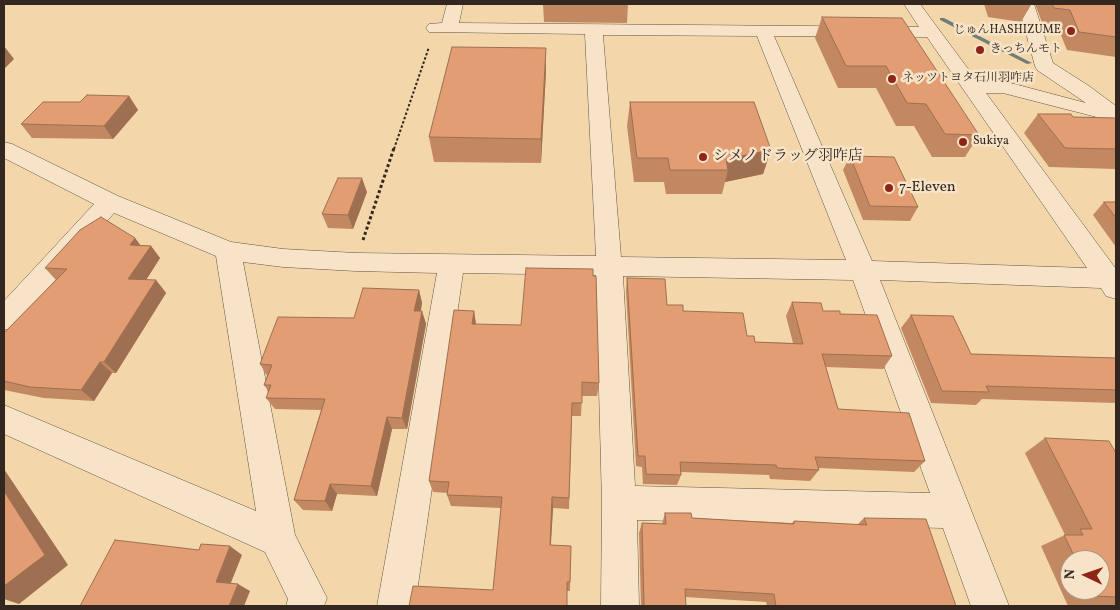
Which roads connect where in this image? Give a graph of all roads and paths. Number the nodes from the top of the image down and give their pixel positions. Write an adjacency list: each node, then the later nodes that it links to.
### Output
1 (455, 4): 4 (street)
2 (912, 4): 7 (street)
3 (1026, 4): 10 (street)
4 (442, 28): 5 (street); 15 (path)
5 (594, 30): 6 (street); 17 (street)
6 (763, 30): 7 (street); 18 (street)
7 (932, 32): 8 (street)
8 (973, 87): 9 (street); 19 (street)
9 (1091, 110): 10 (street); 11 (street)
10 (1116, 116)
11 (1116, 133)
12 (4, 149): 13 (street)
13 (110, 202): 14 (street); 20 (street)
14 (228, 251): 15 (street); 24 (street)
15 (356, 262): 16 (street)
16 (452, 263): 17 (street); 26 (street)
17 (609, 265): 18 (street); 22 (street)
18 (863, 270): 19 (street); 23 (street)
19 (1114, 282)
20 (4, 319)
21 (4, 419): 24 (street)
22 (619, 503): 23 (street); 27 (street)
23 (954, 511): 28 (street)
24 (278, 539): 25 (street)
25 (310, 604)
26 (396, 606)
27 (620, 606)
28 (990, 606)

